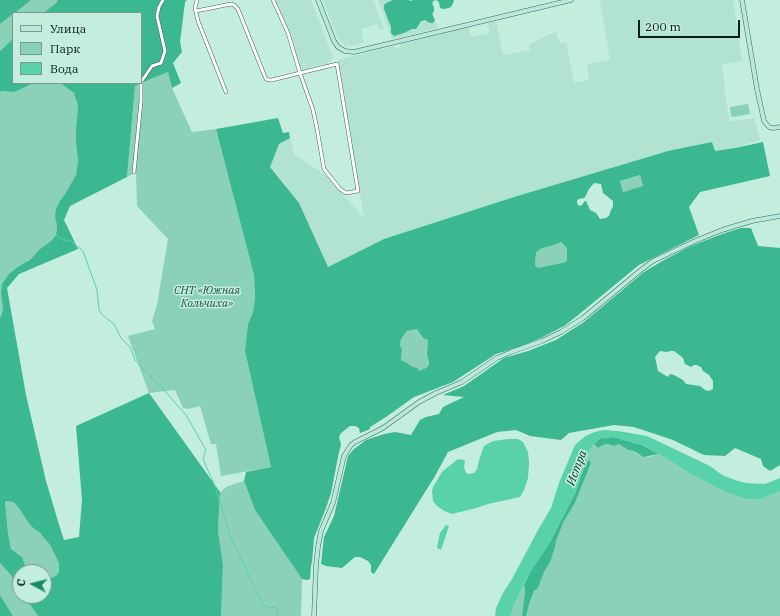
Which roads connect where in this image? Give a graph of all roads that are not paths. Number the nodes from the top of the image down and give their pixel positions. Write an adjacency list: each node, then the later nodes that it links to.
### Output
1 (163, 0): 9 (street)
2 (197, 0): 7 (street)
3 (273, 0): 8 (street)
4 (318, 0): 5 (main road)
5 (571, 0)
6 (742, 0): 12 (main road)
7 (196, 11): 8 (street); 11 (street)
8 (300, 73): 8 (street)
9 (142, 81)
10 (141, 84): 13 (street)
11 (226, 92)
12 (780, 127)
13 (134, 172)
14 (780, 216): 15 (main road)
15 (314, 616)

